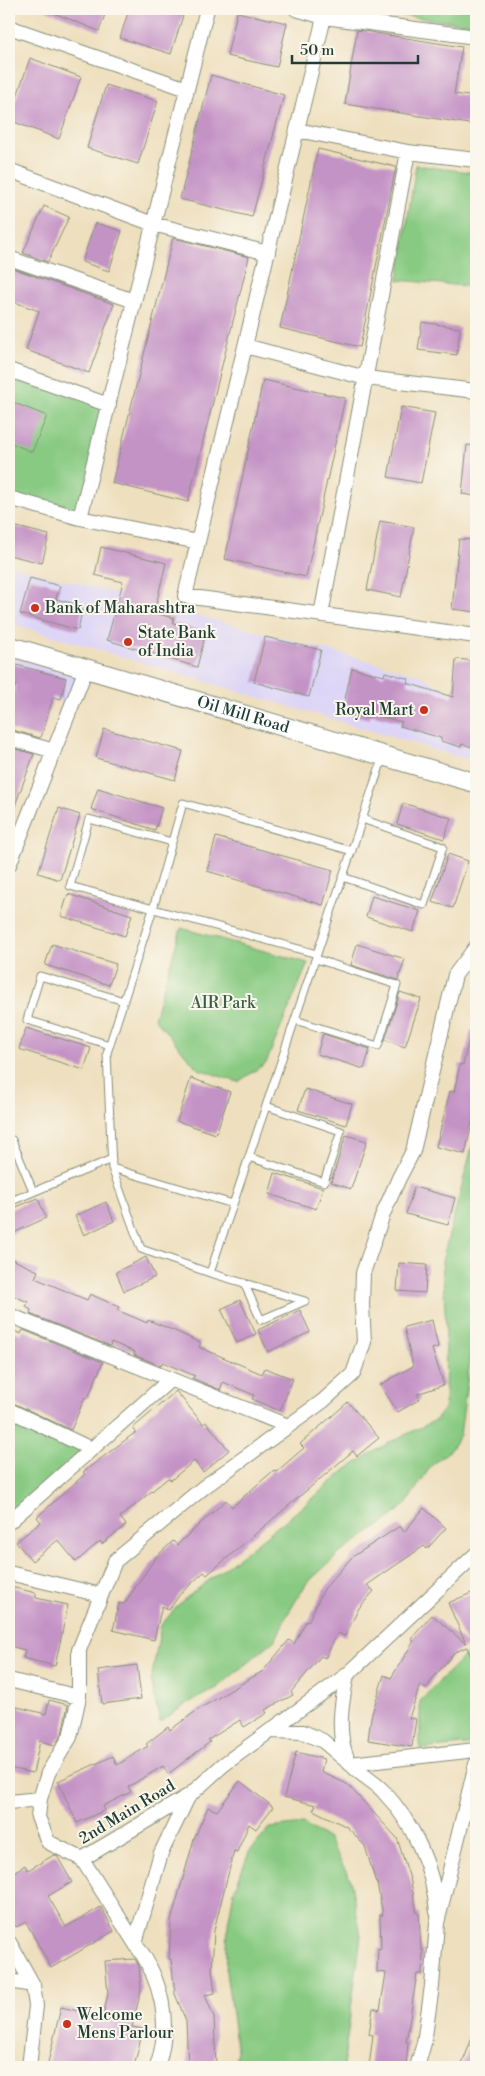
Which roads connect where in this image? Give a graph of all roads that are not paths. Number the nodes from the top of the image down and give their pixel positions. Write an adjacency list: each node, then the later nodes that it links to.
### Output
1 (207, 9): 6 (street)
2 (296, 9): 3 (street)
3 (325, 13): 5 (street); 7 (street)
4 (9, 27): 6 (street)
5 (476, 37)
6 (187, 89): 11 (street)
7 (297, 130): 8 (street); 12 (street)
8 (408, 152): 9 (street); 17 (street)
9 (476, 160)
10 (9, 170): 11 (street)
11 (153, 224): 12 (street); 14 (street)
12 (268, 253): 15 (street)
13 (9, 258): 14 (street)
14 (134, 300): 19 (street)
15 (246, 346): 17 (street); 22 (street)
16 (9, 370): 19 (street)
17 (366, 378): 18 (street); 23 (street)
18 (476, 391)
19 (108, 404): 21 (street)
20 (9, 498): 21 (street)
21 (80, 518): 22 (street)
22 (198, 542): 23 (street)
23 (321, 615): 24 (street)
24 (476, 636)
25 (9, 646): 26 (main road, Oil Mill Road)
26 (86, 669): 28 (street); 29 (main road, Oil Mill Road)
27 (9, 738): 28 (street)
28 (54, 751): 34 (street)
29 (383, 757): 30 (main road, Oil Mill Road); 31 (lane)
30 (476, 783)
31 (362, 819): 33 (lane); 35 (lane)
32 (172, 842): 33 (lane); 36 (lane); 36 (lane)
33 (352, 851): 35 (lane)
34 (9, 865)
35 (343, 877): 38 (lane)
36 (153, 909): 38 (lane); 39 (lane)
37 (476, 947): 55 (street)
38 (316, 956): 40 (lane); 40 (lane)
39 (124, 1001): 41 (lane); 41 (lane)
40 (295, 1020): 42 (lane)
41 (110, 1045): 45 (lane)
42 (266, 1106): 44 (lane); 44 (lane)
43 (9, 1141): 47 (lane)
44 (249, 1157): 49 (lane)
45 (112, 1158): 46 (lane); 47 (lane)
46 (112, 1168): 49 (lane); 50 (lane)
47 (33, 1191): 48 (lane)
48 (9, 1202)
49 (233, 1204): 50 (lane)
50 (210, 1273): 51 (lane)
51 (244, 1283): 51 (lane)
52 (9, 1315): 53 (street)
53 (171, 1378): 55 (street); 56 (street)
54 (9, 1410): 56 (street)
55 (288, 1426): 60 (street)
56 (91, 1449): 57 (street)
57 (9, 1522)
58 (475, 1554): 61 (street)
59 (9, 1573): 60 (street)
60 (102, 1595): 63 (street)
61 (347, 1675): 64 (street); 66 (street)
62 (9, 1680): 63 (street)
63 (79, 1697): 69 (street)
64 (271, 1731): 66 (street); 68 (street)
65 (476, 1750): 66 (street)
66 (350, 1764): 72 (street)
67 (476, 1764): 72 (street)
68 (190, 1795): 71 (street, 2nd Main Road); 74 (street)
69 (40, 1799): 70 (street); 71 (street)
70 (9, 1802)
71 (82, 1859): 74 (street)
72 (438, 1923): 79 (street)
73 (9, 1942): 76 (street)
74 (135, 1943): 78 (street)
75 (9, 1981): 76 (street)
76 (33, 1986): 77 (street)
77 (29, 2067)
78 (157, 2067)
79 (418, 2067)

